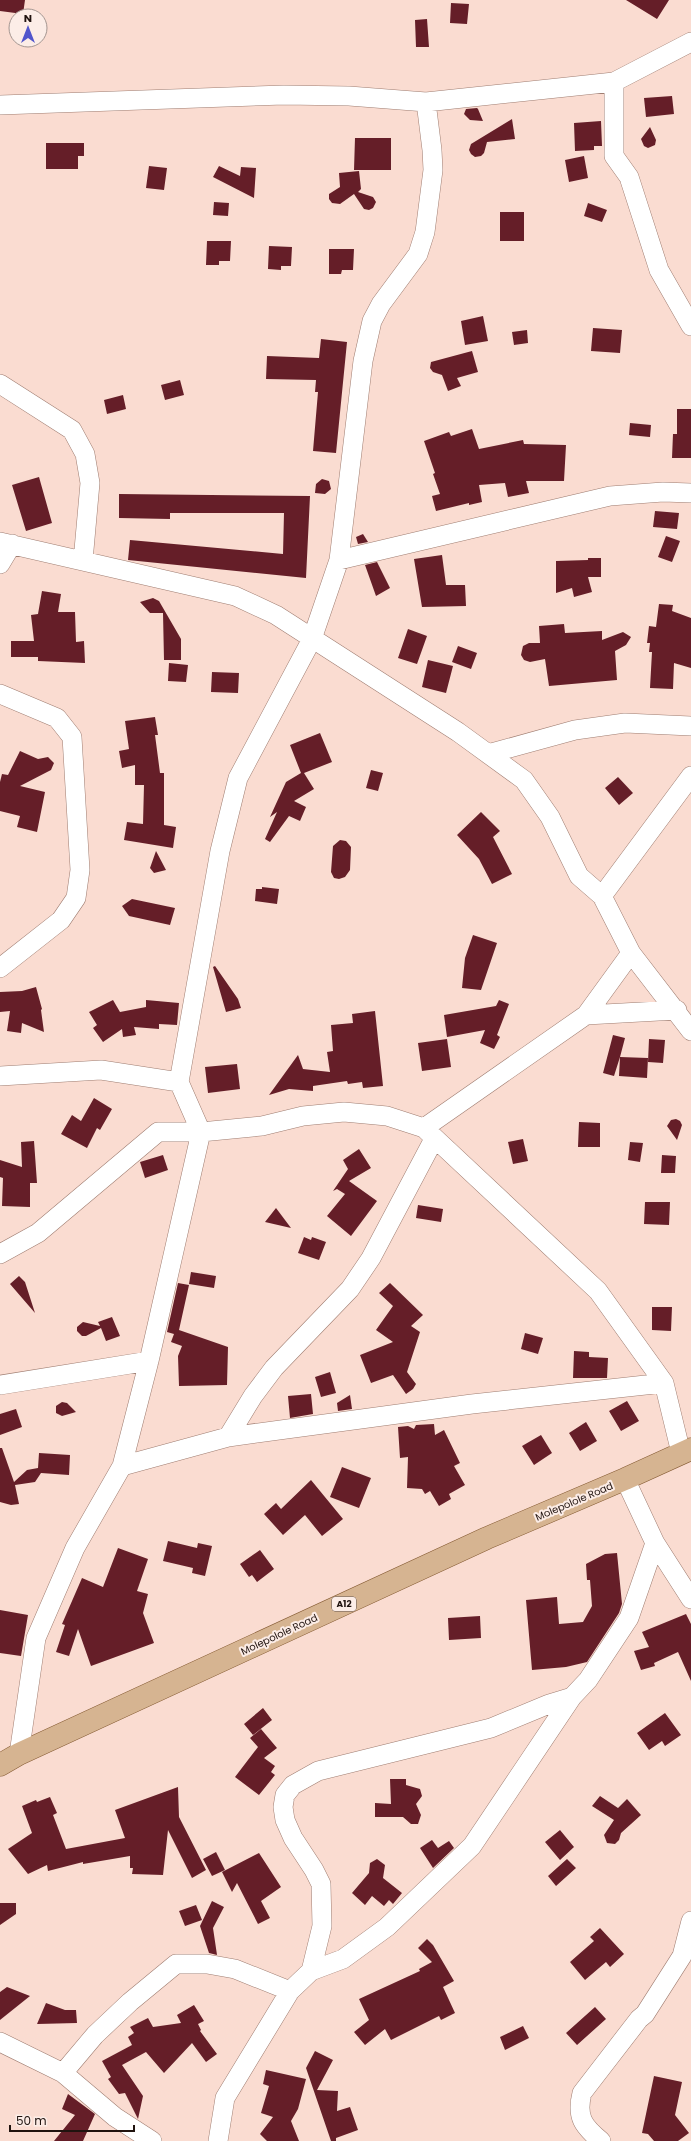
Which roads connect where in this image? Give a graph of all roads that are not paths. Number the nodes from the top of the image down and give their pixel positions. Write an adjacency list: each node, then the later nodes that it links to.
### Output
1 (691, 42): 2 (street)
2 (614, 82): 3 (street); 5 (street)
3 (426, 102): 4 (street); 9 (street)
4 (0, 105)
5 (691, 326)
6 (0, 384): 10 (street)
7 (691, 493): 9 (street)
8 (6, 543): 10 (street); 11 (street)
9 (339, 560): 12 (street)
10 (83, 561): 12 (street)
11 (0, 564)
12 (312, 639): 15 (street); 24 (street)
13 (0, 694): 19 (street)
14 (691, 726): 15 (street)
15 (488, 754): 17 (street)
16 (691, 776): 17 (street)
17 (602, 896): 18 (street)
18 (631, 953): 20 (street); 21 (street)
19 (0, 968)
20 (676, 1010): 21 (street); 22 (street)
21 (586, 1016): 26 (street)
22 (691, 1031)
23 (0, 1076): 24 (street)
24 (179, 1082): 25 (street)
25 (201, 1132): 26 (street); 27 (street); 28 (street)
26 (429, 1134): 29 (street); 31 (street)
27 (0, 1254)
28 (149, 1361): 30 (street); 33 (street)
29 (664, 1383): 31 (street); 32 (street)
30 (0, 1386)
31 (228, 1437): 33 (street)
32 (686, 1451): 34 (main road, Molepolole Road / A12)
33 (122, 1466): 38 (street)
34 (625, 1479): 35 (street); 38 (main road, Molepolole Road / A12)
35 (655, 1542): 36 (street); 37 (street)
36 (691, 1598)
37 (572, 1697): 41 (street); 41 (street)
38 (19, 1754): 39 (main road, Molepolole Road / A12)
39 (0, 1765)
40 (691, 1921): 47 (street)
41 (311, 1971): 42 (street)
42 (290, 1991): 44 (street); 46 (street)
43 (0, 2042): 44 (street)
44 (62, 2073): 45 (street)
45 (152, 2141)
46 (218, 2141)
47 (601, 2141)

